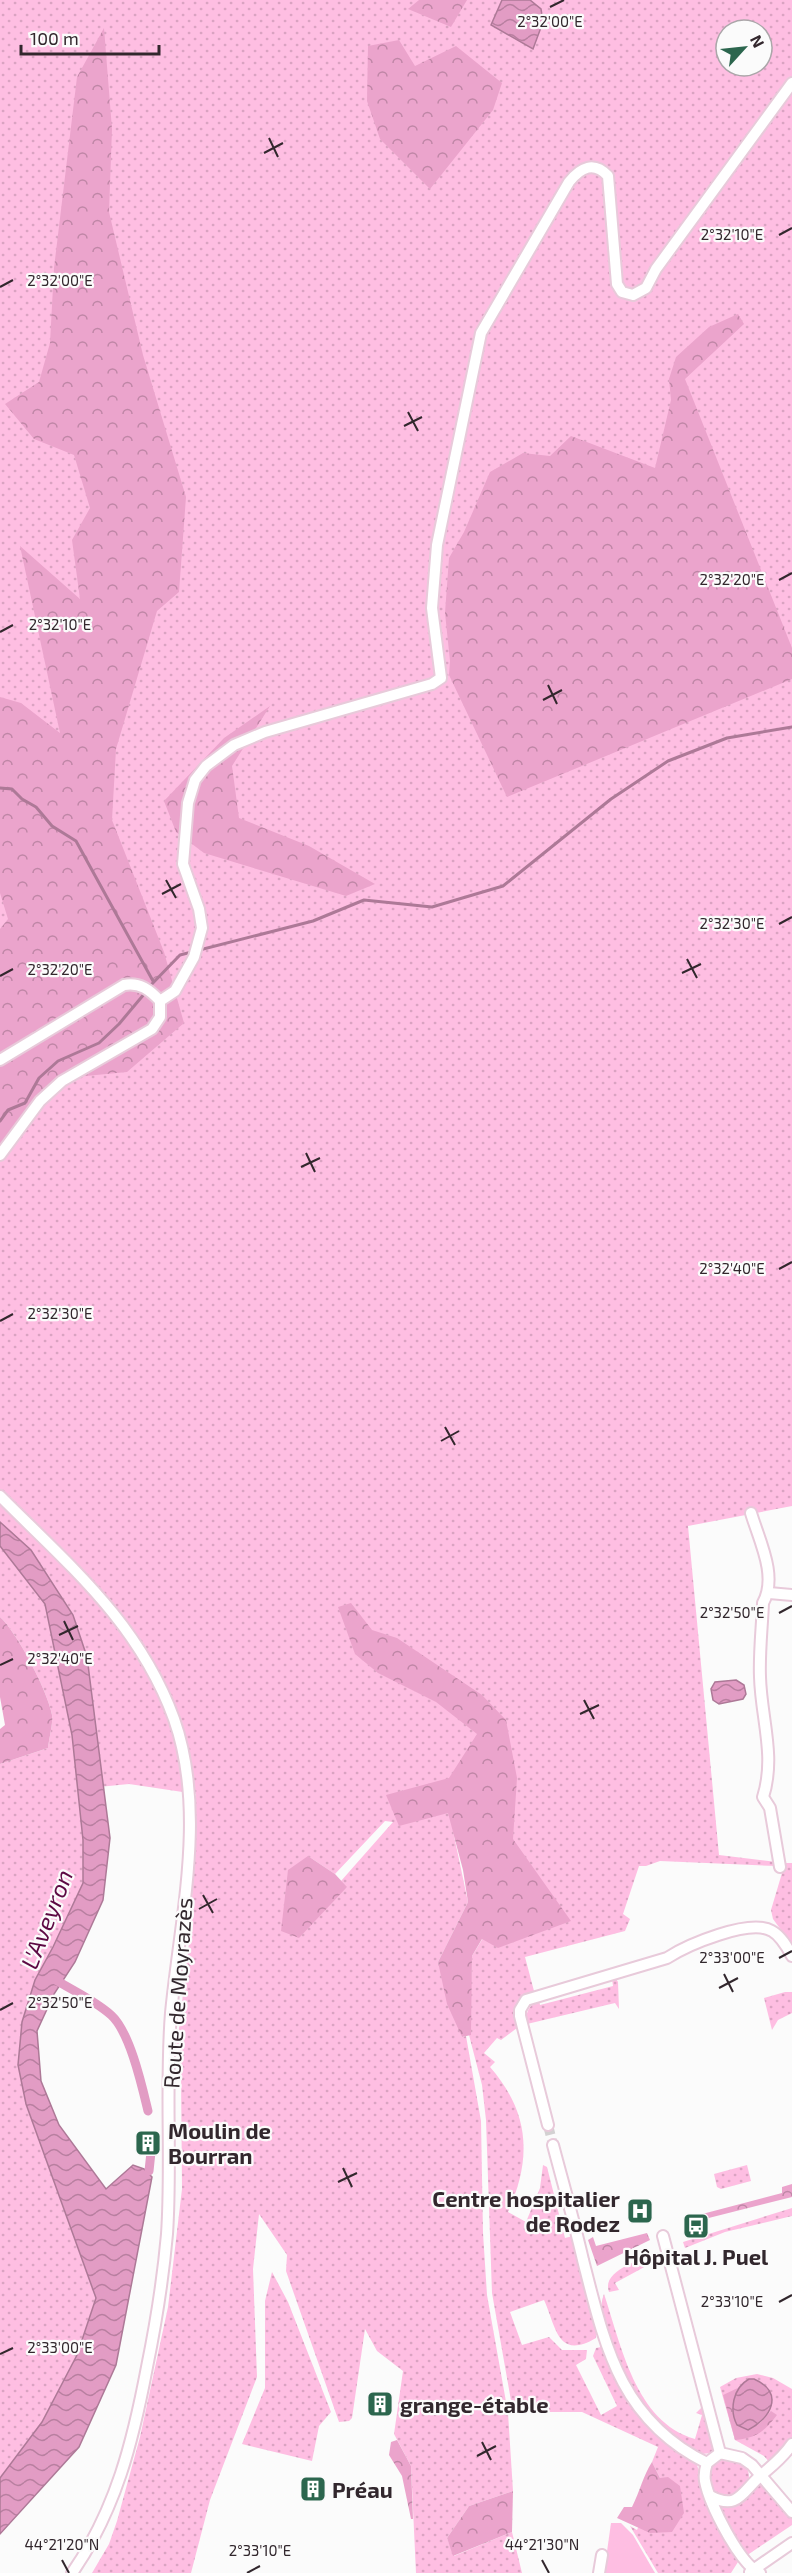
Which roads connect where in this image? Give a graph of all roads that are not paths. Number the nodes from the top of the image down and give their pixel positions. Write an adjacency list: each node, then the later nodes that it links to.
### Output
1 (792, 83): 2 (street)
2 (158, 998): 3 (street); 4 (street)
3 (0, 1060)
4 (0, 1155)
5 (0, 1496): 23 (street, Route de Moyrazès)
6 (751, 1513): 7 (street)
7 (769, 1593): 8 (street); 9 (street)
8 (792, 1595)
9 (780, 1867)
10 (792, 1956): 11 (street)
11 (548, 2126)
12 (553, 2145): 16 (street)
13 (663, 2236): 15 (street)
14 (792, 2444): 17 (street)
15 (720, 2452): 16 (street); 17 (street)
16 (706, 2463): 18 (street)
17 (762, 2475): 18 (street); 19 (street)
18 (710, 2496): 22 (street)
19 (792, 2512)
20 (792, 2543): 22 (street)
21 (602, 2555): 24 (street)
22 (754, 2572)
23 (72, 2573)
24 (599, 2573)

